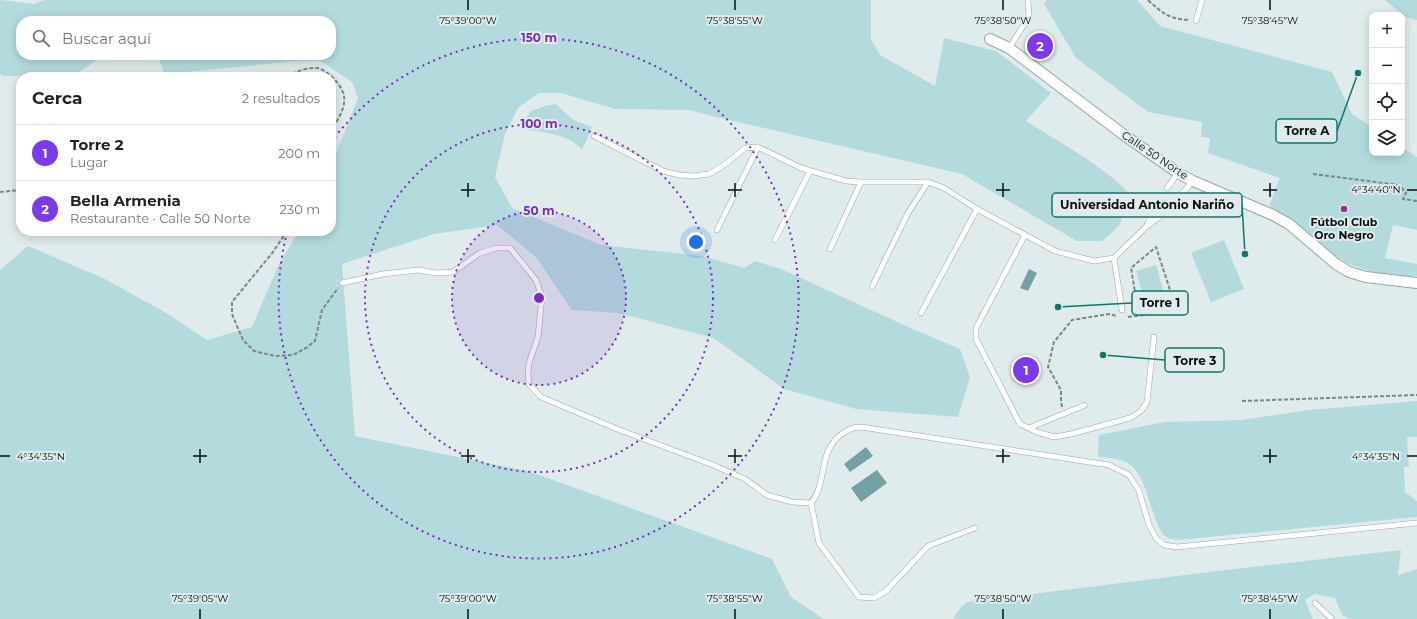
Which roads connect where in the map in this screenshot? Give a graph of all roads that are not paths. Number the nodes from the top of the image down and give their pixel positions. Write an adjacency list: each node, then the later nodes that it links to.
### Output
1 (1028, 0): 5 (lane)
2 (1202, 0): 3 (lane)
3 (1196, 21)
4 (990, 39): 5 (street, Calle 50 Norte)
5 (1009, 48): 9 (street, Calle 50 Norte)
6 (594, 136): 7 (lane)
7 (758, 147): 8 (lane); 19 (lane)
8 (810, 171): 11 (lane); 21 (lane)
9 (1178, 173): 10 (street, Calle 50 Norte); 13 (lane)
10 (1193, 181): 15 (lane); 24 (street, Calle 50 Norte)
11 (861, 182): 12 (lane); 22 (lane)
12 (928, 182): 17 (lane); 26 (lane)
13 (1167, 188)
14 (1161, 195): 18 (lane)
15 (1177, 199)
16 (1171, 205): 18 (lane)
17 (977, 209): 20 (lane); 28 (lane)
18 (1146, 227): 23 (lane)
19 (717, 230)
20 (1025, 235): 23 (lane); 31 (lane)
21 (775, 240)
22 (830, 249)
23 (1114, 258): 27 (lane)
24 (1417, 282)
25 (342, 283): 32 (lane)
26 (872, 287)
27 (1122, 310)
28 (922, 313)
29 (1154, 336): 31 (lane)
30 (1085, 405): 31 (lane)
31 (1029, 428)
32 (811, 503): 33 (lane); 34 (lane)
33 (1417, 523)
34 (975, 528)
35 (1315, 603): 36 (lane)
36 (1332, 619)

